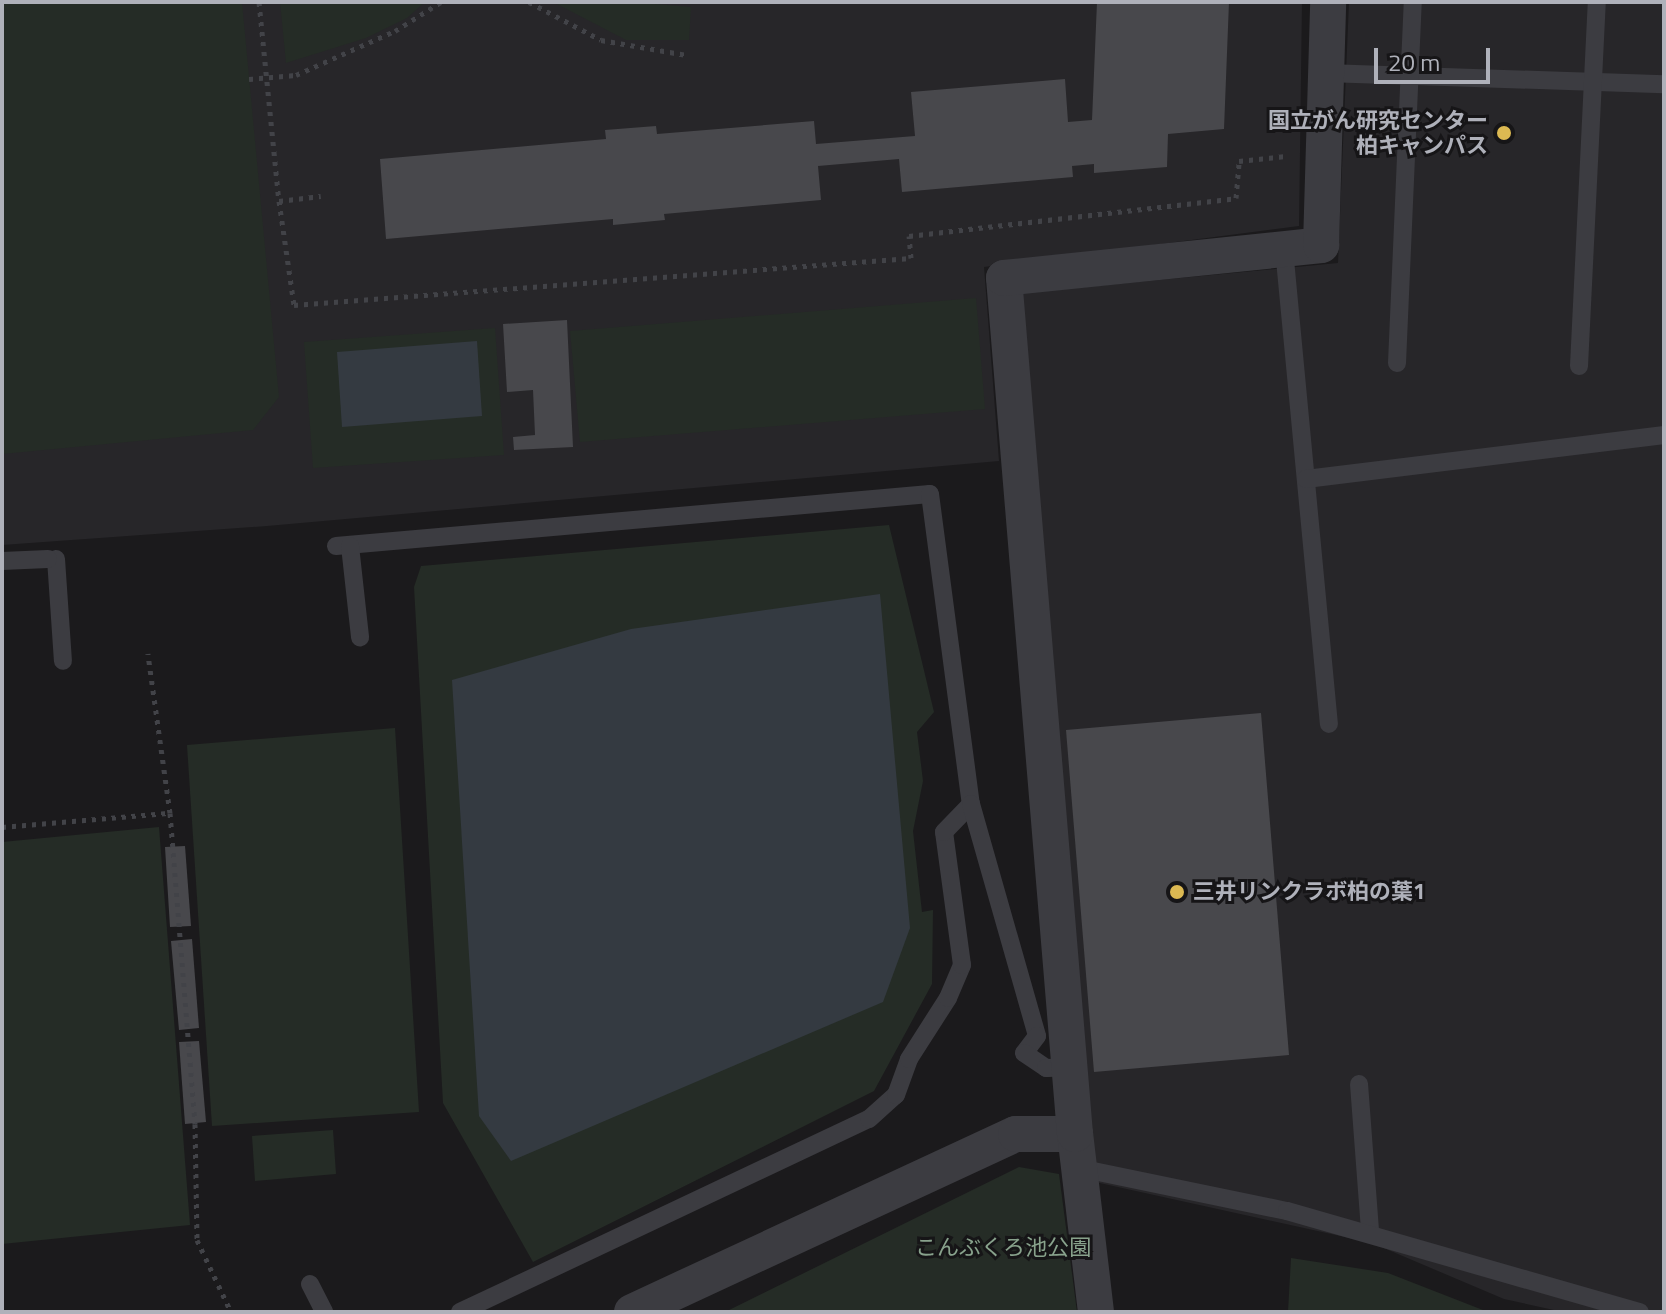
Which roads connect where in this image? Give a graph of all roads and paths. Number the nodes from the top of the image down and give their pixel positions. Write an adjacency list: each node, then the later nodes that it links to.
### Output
1 (259, 2): 10 (path)
2 (441, 2): 10 (path)
3 (529, 2): 7 (path)
4 (1328, 2): 8 (street)
5 (1413, 2): 9 (lane)
6 (1597, 2): 12 (lane)
7 (687, 55)
8 (1326, 73): 9 (lane); 14 (street)
9 (1410, 76): 12 (lane); 18 (lane)
10 (266, 78): 11 (path); 16 (path)
11 (249, 79)
12 (1593, 82): 13 (lane); 19 (lane)
13 (1664, 84)
14 (1324, 152): 16 (path); 17 (street)
15 (321, 196): 16 (path)
16 (279, 201)
17 (1284, 249): 21 (lane); 30 (street)
18 (1397, 363)
19 (1579, 366)
20 (1664, 435): 21 (lane)
21 (1306, 479): 26 (lane)
22 (2, 561): 25 (lane)
23 (360, 637): 27 (lane)
24 (148, 654): 28 (path)
25 (63, 661)
26 (1329, 724)
27 (971, 804): 30 (lane); 37 (lane)
28 (170, 813): 29 (path); 35 (path)
29 (2, 827)
30 (1069, 1067): 32 (street)
31 (1359, 1084): 33 (lane)
32 (1077, 1151): 33 (lane); 38 (street); 39 (street)
33 (1370, 1232): 40 (lane)
34 (310, 1284): 36 (lane)
35 (231, 1312)
36 (324, 1312)
37 (460, 1312)
38 (632, 1312)
39 (1096, 1312)
40 (1640, 1312)

